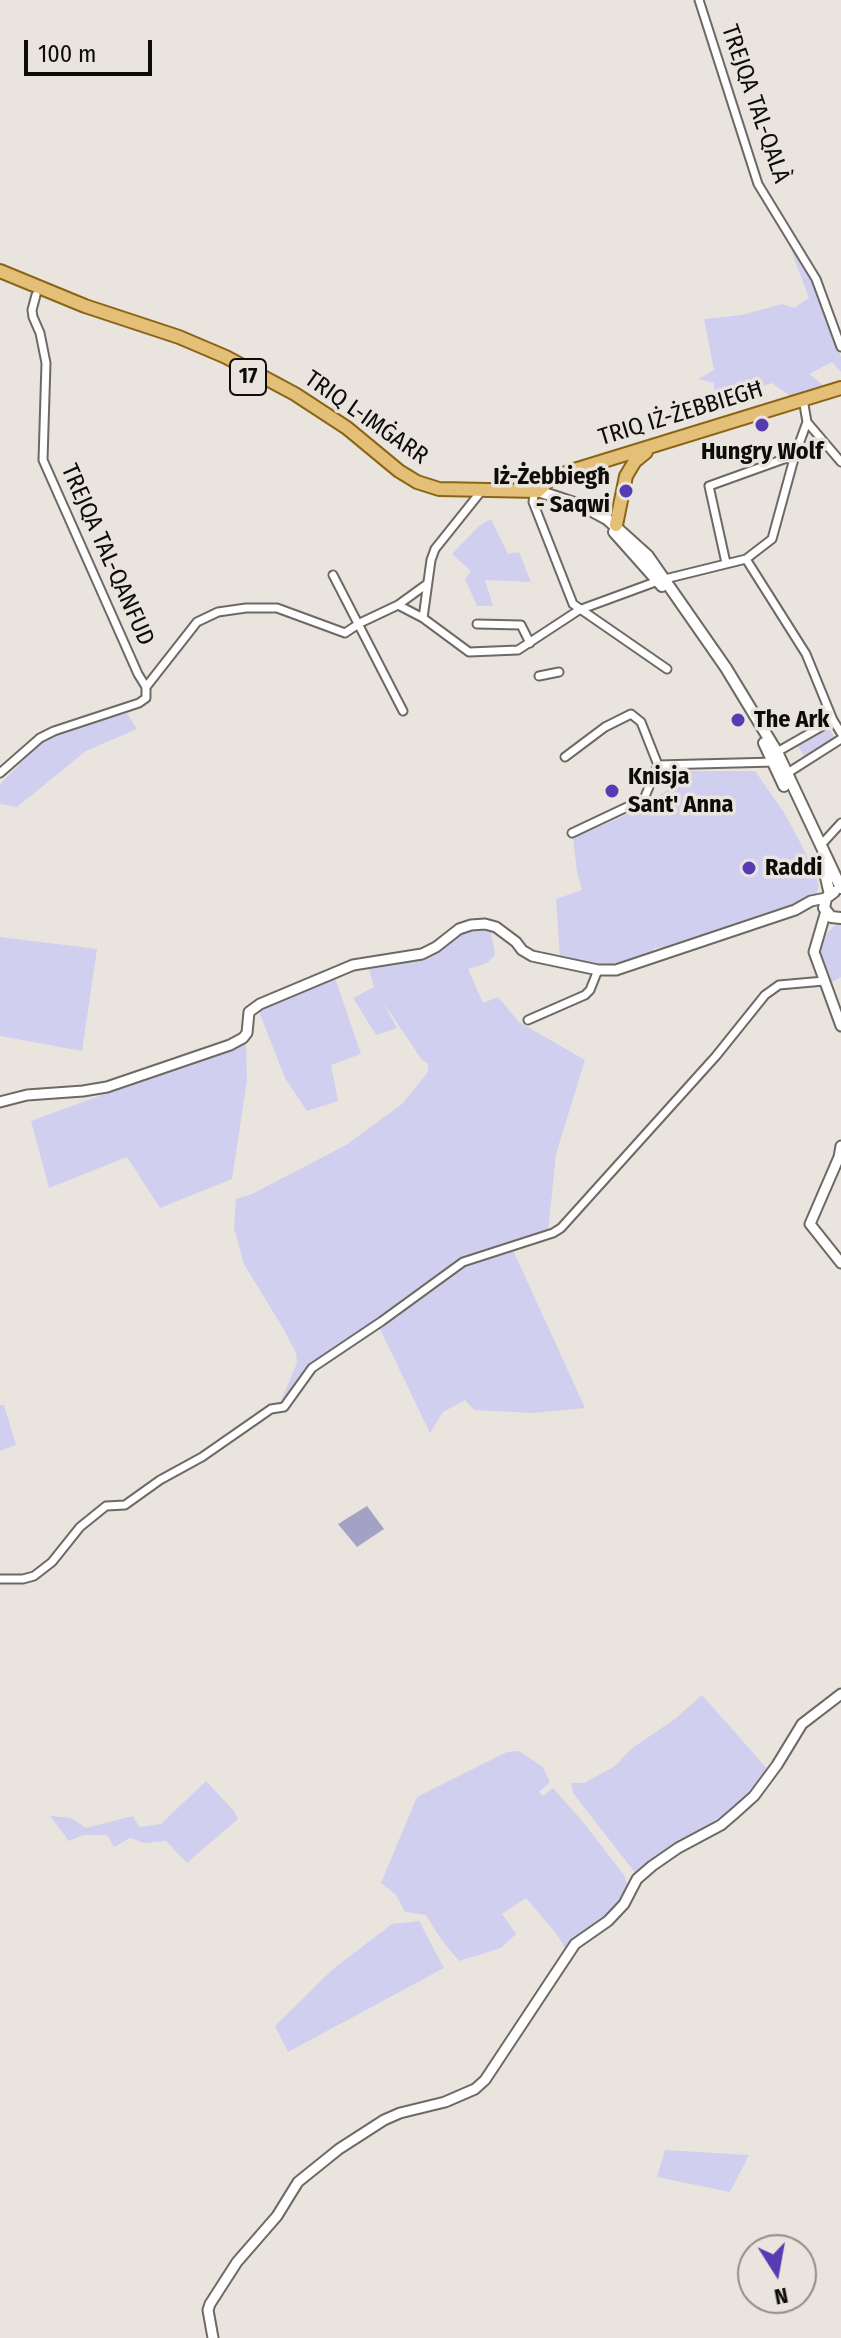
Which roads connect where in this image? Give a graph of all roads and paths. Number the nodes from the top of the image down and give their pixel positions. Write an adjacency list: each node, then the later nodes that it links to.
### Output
1 (699, 0): 5 (street, TREJQA TAL-QALÀ)
2 (0, 271): 14 (main road, TRIQ L-IMĠARR / 17)
3 (0, 279): 4 (main road, TRIQ L-IMĠARR / 17)
4 (36, 295): 15 (main road, TRIQ L-IMĠARR / 17); 31 (street, TREJQA TAL-QANFUD)
5 (841, 347)
6 (841, 388): 7 (main road, TRIQ IŻ-ŻEBBIEGĦ)
7 (803, 399): 8 (street); 9 (main road, TRIQ IŻ-ŻEBBIEGĦ)
8 (807, 422): 10 (street); 12 (street)
9 (652, 448): 11 (main road, TRIQ IŻ-ŻEBBIEGĦ); 13 (main road)
10 (795, 455): 17 (street); 18 (street)
11 (611, 459): 13 (main road); 14 (main road, TRIQ IŻ-ŻEBBIEGĦ)
12 (841, 462)
13 (626, 476): 16 (main road)
14 (536, 493): 15 (main road, TRIQ L-IMĠARR / 17); 16 (main road); 20 (main road); 23 (street)
15 (479, 494): 21 (street)
16 (616, 525): 20 (main road)
17 (746, 559): 18 (street); 33 (street)
18 (726, 563): 20 (street)
19 (333, 575): 25 (street)
20 (662, 580): 23 (street); 37 (main road)
21 (427, 584): 22 (street); 24 (street)
22 (398, 605): 24 (street); 25 (street)
23 (579, 610): 27 (street); 28 (street)
24 (423, 618): 27 (street)
25 (360, 623): 31 (street); 32 (street)
26 (477, 624): 27 (street)
27 (530, 643)
28 (667, 669)
29 (559, 672): 30 (street)
30 (539, 676)
31 (146, 687): 39 (street)
32 (403, 711)
33 (833, 720): 34 (street); 37 (street)
34 (841, 733)
35 (841, 739): 40 (street)
36 (565, 757): 38 (street)
37 (777, 758): 38 (street); 40 (main road); 44 (main road)
38 (658, 765): 42 (street)
39 (0, 773)
40 (786, 774): 43 (main road)
41 (841, 823): 43 (street)
42 (572, 833)
43 (820, 846): 44 (main road)
44 (831, 899): 45 (main road); 46 (street); 47 (street)
45 (840, 918): 46 (street)
46 (818, 933): 48 (street)
47 (598, 970): 49 (street); 51 (street)
48 (824, 981): 50 (street); 54 (street)
49 (528, 1020)
50 (841, 1026)
51 (0, 1102)
52 (841, 1146): 53 (street)
53 (841, 1263)
54 (0, 1579)
55 (841, 1694): 56 (street)
56 (213, 2338)

